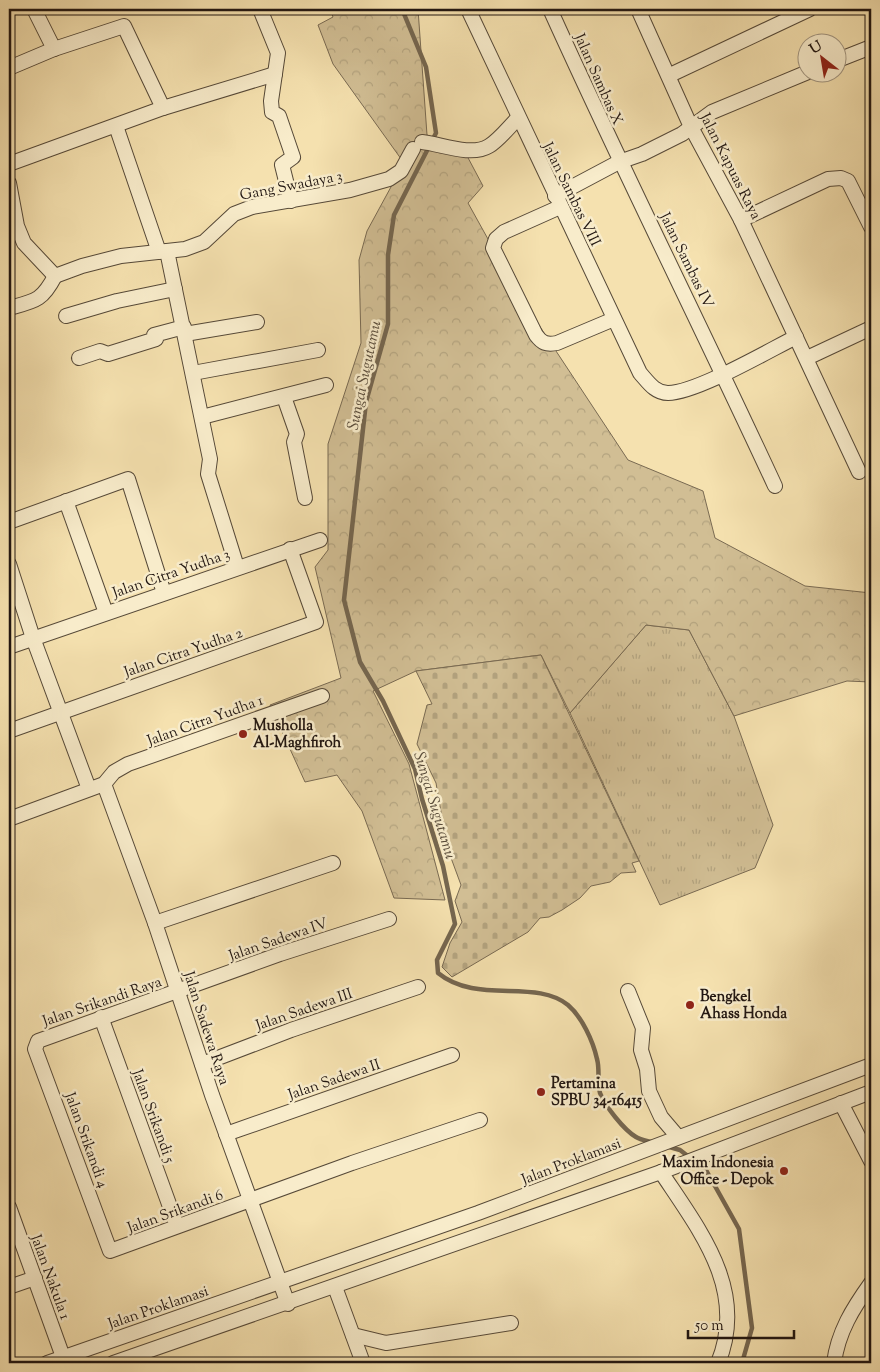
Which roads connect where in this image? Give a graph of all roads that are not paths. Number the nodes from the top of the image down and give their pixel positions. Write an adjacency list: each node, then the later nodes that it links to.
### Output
1 (34, 9): 8 (street)
2 (260, 9): 11 (street)
3 (468, 9): 15 (street, Jalan Sambas VIII)
4 (550, 9): 18 (street, Jalan Sambas X)
5 (810, 9): 12 (street)
6 (642, 10): 12 (street, Jalan Kapuas Raya)
7 (871, 46): 9 (street)
8 (54, 49): 10 (street); 14 (street)
9 (848, 56)
10 (9, 68)
11 (275, 74): 14 (street); 22 (street)
12 (670, 75): 17 (street, Jalan Kapuas Raya)
13 (798, 76): 17 (street)
14 (163, 108): 16 (street)
15 (518, 118): 22 (street, Gang Swadaya 3); 23 (street, Jalan Sambas VIII)
16 (116, 126): 19 (street); 26 (street)
17 (691, 127): 18 (street); 24 (street, Jalan Kapuas Raya)
18 (619, 162): 23 (street); 40 (street, Jalan Sambas IV)
19 (9, 164)
20 (9, 183): 27 (street)
21 (865, 198): 24 (street); 25 (street)
22 (291, 201): 26 (street, Gang Swadaya 3)
23 (558, 201): 31 (street, Jalan Sambas VIII); 31 (street)
24 (741, 220): 35 (street, Jalan Kapuas Raya)
25 (871, 227)
26 (163, 251): 27 (street, Gang Swadaya 3); 28 (street)
27 (55, 276): 29 (street)
28 (175, 289): 30 (street); 34 (street)
29 (9, 308)
30 (66, 316)
31 (614, 319): 40 (street, Jalan Sambas VIII)
32 (257, 322): 34 (street)
33 (871, 328): 38 (street)
34 (185, 330): 37 (street); 39 (street)
35 (796, 337): 38 (street, Jalan Kapuas Raya); 40 (street)
36 (318, 350): 39 (street)
37 (79, 358)
38 (807, 358): 44 (street, Jalan Kapuas Raya)
39 (193, 373): 43 (street)
40 (723, 373): 45 (street, Jalan Sambas IV)
41 (326, 385): 42 (street)
42 (284, 397): 43 (street); 46 (street)
43 (202, 416): 51 (street)
44 (859, 472)
45 (775, 486)
46 (305, 498)
47 (66, 501): 48 (street); 53 (street); 54 (street)
48 (9, 522)
49 (320, 540): 50 (street, Jalan Citra Yudha 3)
50 (290, 549): 51 (street, Jalan Citra Yudha 3); 58 (street, Jalan Citra Yudha 2)
51 (237, 567): 53 (street, Jalan Citra Yudha 3)
52 (9, 568): 55 (street)
53 (164, 593): 54 (street, Jalan Citra Yudha 3)
54 (106, 613): 55 (street, Jalan Citra Yudha 3)
55 (33, 638): 56 (street, Jalan Citra Yudha 3); 58 (street)
56 (9, 647)
57 (322, 696): 60 (street, Jalan Citra Yudha 1)
58 (61, 713): 59 (street, Jalan Citra Yudha 2); 61 (street)
59 (9, 731)
60 (104, 784): 61 (street); 65 (street, Jalan Sadewa Raya)
61 (89, 789): 62 (street)
62 (9, 819)
63 (333, 863): 65 (street)
64 (389, 919): 67 (street, Jalan Sadewa IV)
65 (155, 923): 67 (street, Jalan Sadewa Raya)
66 (418, 987): 72 (street, Jalan Sadewa III)
67 (178, 991): 69 (street, Jalan Srikandi Raya); 72 (street, Jalan Sadewa Raya)
68 (628, 991): 78 (street)
69 (101, 1017): 70 (street, Jalan Srikandi Raya); 83 (street, Jalan Srikandi 5)
70 (38, 1041): 84 (street, Jalan Srikandi 4)
71 (452, 1055): 77 (street, Jalan Sadewa II)
72 (202, 1064): 77 (street, Jalan Sadewa Raya)
73 (871, 1065): 78 (street, Jalan Proklamasi)
74 (871, 1092): 75 (street)
75 (841, 1103): 79 (street); 80 (street)
76 (480, 1120): 81 (street, Jalan Srikandi 6)
77 (226, 1134): 81 (street, Jalan Sadewa Raya)
78 (675, 1138): 86 (street, Jalan Proklamasi)
79 (871, 1161)
80 (666, 1169): 89 (street); 97 (street)
81 (251, 1201): 83 (street, Jalan Srikandi 6); 86 (street, Jalan Sadewa Raya)
82 (9, 1210): 85 (street, Jalan Nakula 1)
83 (177, 1226): 84 (street, Jalan Srikandi 6)
84 (110, 1251)
85 (34, 1278): 88 (street); 93 (street, Jalan Nakula 1)
86 (280, 1282): 90 (street); 93 (street, Jalan Proklamasi)
87 (871, 1283): 98 (street)
88 (9, 1287)
89 (335, 1287): 90 (street); 92 (street)
90 (288, 1304): 95 (street)
91 (511, 1323): 92 (street)
92 (354, 1335): 96 (street)
93 (62, 1358): 94 (street, Jalan Proklamasi)
94 (47, 1363)
95 (113, 1363)
96 (363, 1363)
97 (718, 1363)
98 (834, 1363)

